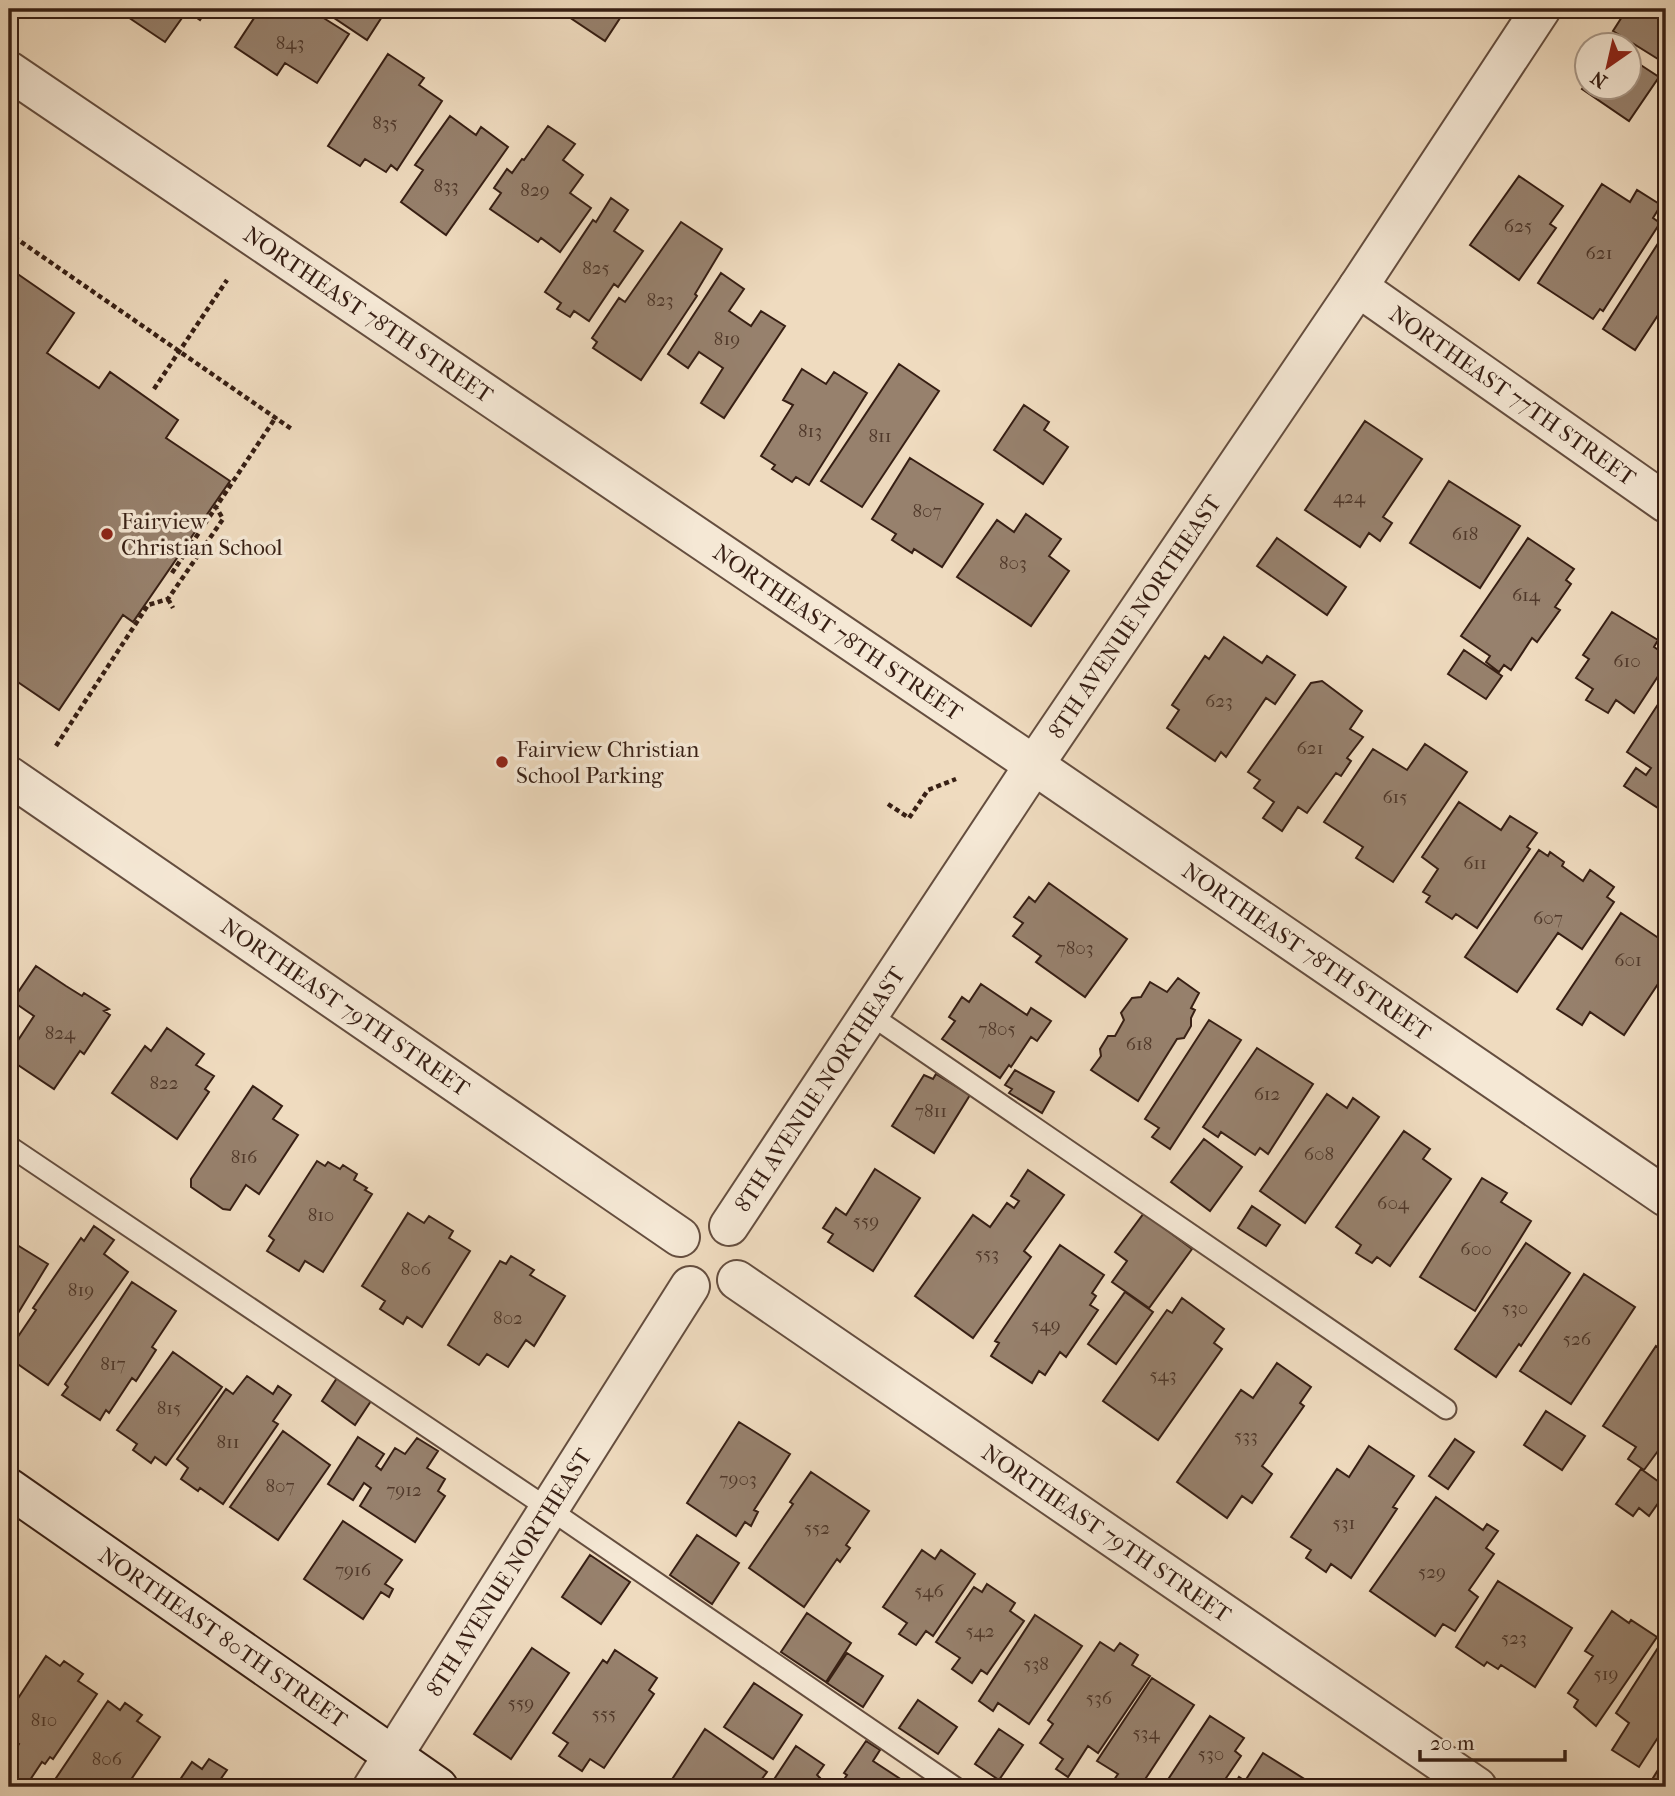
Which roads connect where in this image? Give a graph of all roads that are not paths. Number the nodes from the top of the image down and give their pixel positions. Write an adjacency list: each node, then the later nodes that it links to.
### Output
1 (1541, 9): 3 (street, 8TH AVENUE NORTHEAST)
2 (9, 71): 5 (street, NORTHEAST 78TH STREET)
3 (1358, 287): 4 (street, NORTHEAST 77TH STREET); 5 (street, 8TH AVENUE NORTHEAST)
4 (1666, 503)
5 (1034, 765): 7 (street, 8TH AVENUE NORTHEAST); 9 (street, NORTHEAST 78TH STREET)
6 (9, 776): 11 (street, NORTHEAST 79TH STREET)
7 (869, 1014): 10 (street, 8TH AVENUE NORTHEAST); 14 (lane)
8 (9, 1146): 16 (lane)
9 (1661, 1182)
10 (729, 1226): 11 (street); 12 (street)
11 (680, 1237): 13 (street)
12 (737, 1280): 13 (street); 21 (street, NORTHEAST 79TH STREET)
13 (690, 1286): 16 (street, 8TH AVENUE NORTHEAST)
14 (1447, 1409)
15 (9, 1488): 17 (street, NORTHEAST 80TH STREET)
16 (549, 1509): 17 (street, 8TH AVENUE NORTHEAST); 20 (lane)
17 (393, 1755): 18 (street, 8TH AVENUE NORTHEAST); 19 (street, NORTHEAST 80TH STREET)
18 (373, 1787)
19 (438, 1787)
20 (954, 1787)
21 (1477, 1787)

